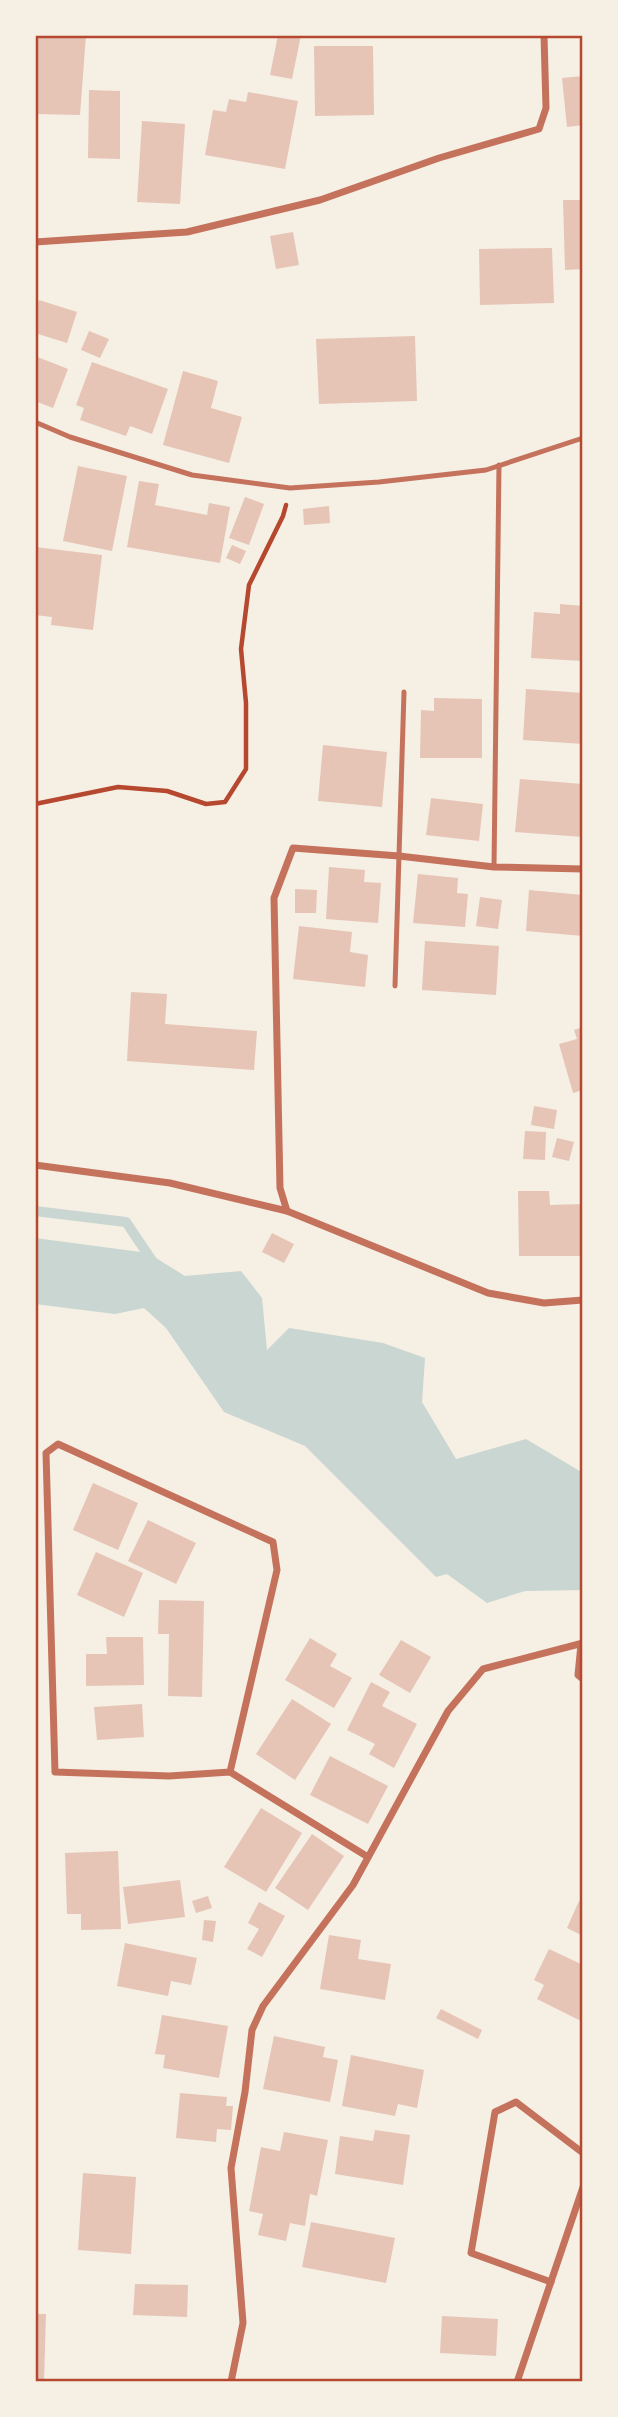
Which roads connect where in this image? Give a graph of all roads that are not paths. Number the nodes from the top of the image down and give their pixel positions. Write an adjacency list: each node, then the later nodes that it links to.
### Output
1 (544, 35): 2 (street)
2 (35, 242)
3 (35, 422): 5 (lane)
4 (583, 438): 5 (lane)
5 (499, 466): 8 (lane)
6 (404, 692): 7 (lane)
7 (399, 856): 8 (street); 10 (lane); 12 (street)
8 (494, 867): 9 (street)
9 (583, 869)
10 (395, 986)
11 (35, 1165): 12 (street)
12 (287, 1211): 13 (street)
13 (583, 1300)
14 (582, 1644): 15 (street); 17 (street)
15 (583, 1679)
16 (230, 1772): 16 (street); 17 (street)
17 (368, 1857): 21 (street)
18 (583, 2153): 20 (street)
19 (583, 2188): 20 (street)
20 (551, 2281): 22 (street)
21 (231, 2382)
22 (517, 2382)

